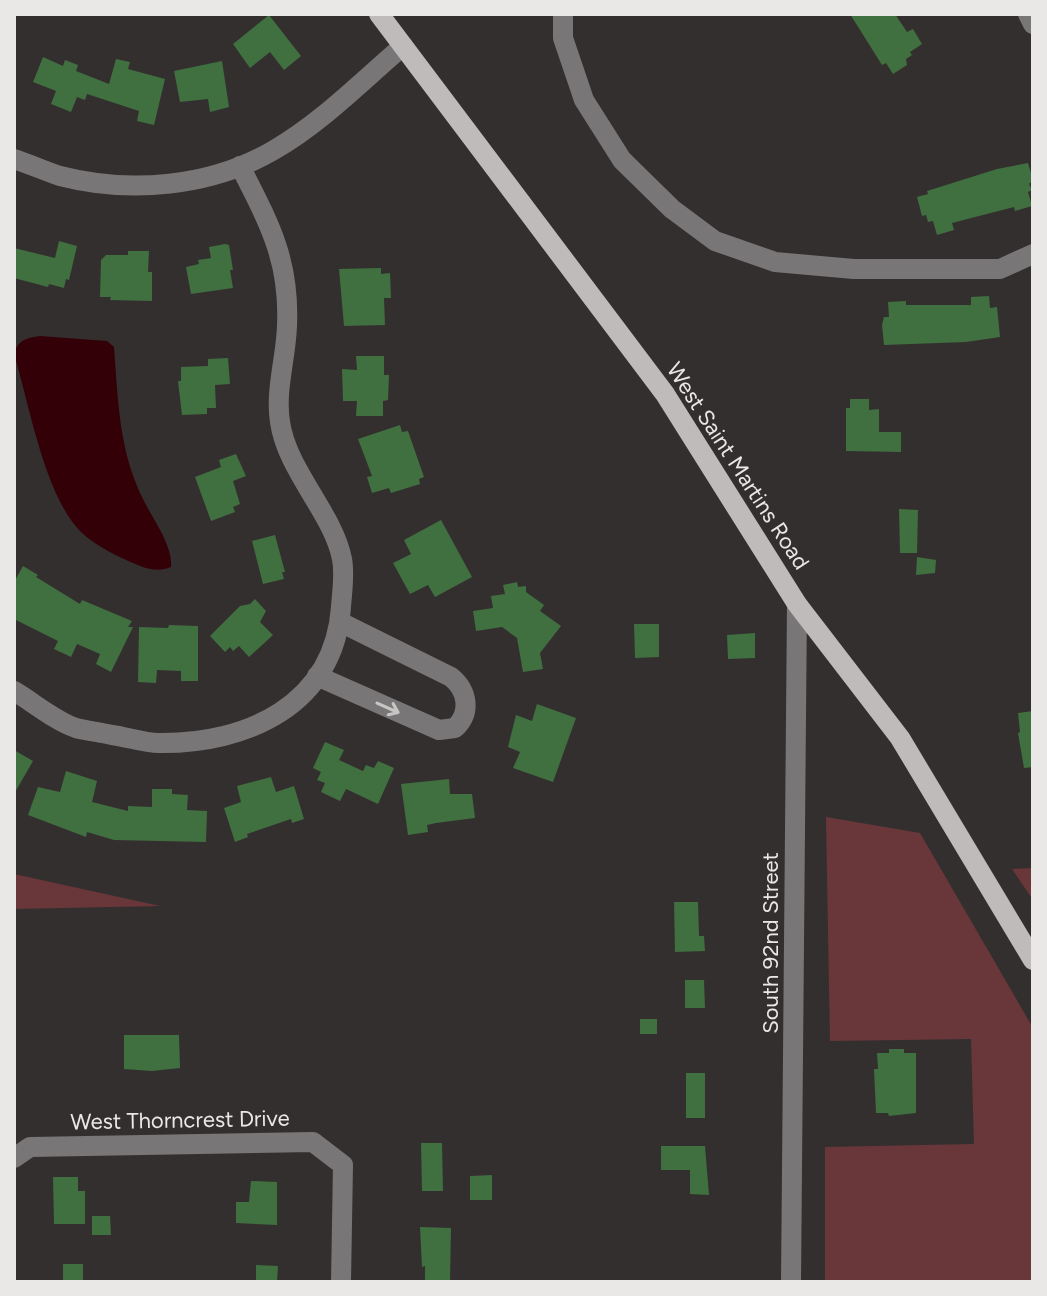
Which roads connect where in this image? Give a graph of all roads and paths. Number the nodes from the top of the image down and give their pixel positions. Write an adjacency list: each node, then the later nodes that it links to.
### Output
1 (379, 14): 5 (main road, West Saint Martins Road)
2 (563, 14): 8 (street)
3 (1028, 14): 4 (street)
4 (1033, 24)
5 (403, 46): 7 (street); 9 (main road, West Saint Martins Road)
6 (14, 159): 7 (street)
7 (240, 166): 10 (street)
8 (1033, 254)
9 (797, 604): 13 (main road, West Saint Martins Road); 16 (street, South 92nd Street)
10 (340, 622): 11 (street); 11 (street, one-way to 10)
11 (317, 676): 12 (street)
12 (14, 691)
13 (1033, 960)
14 (14, 1158): 15 (street, West Thorncrest Drive)
15 (341, 1282)
16 (791, 1282)

